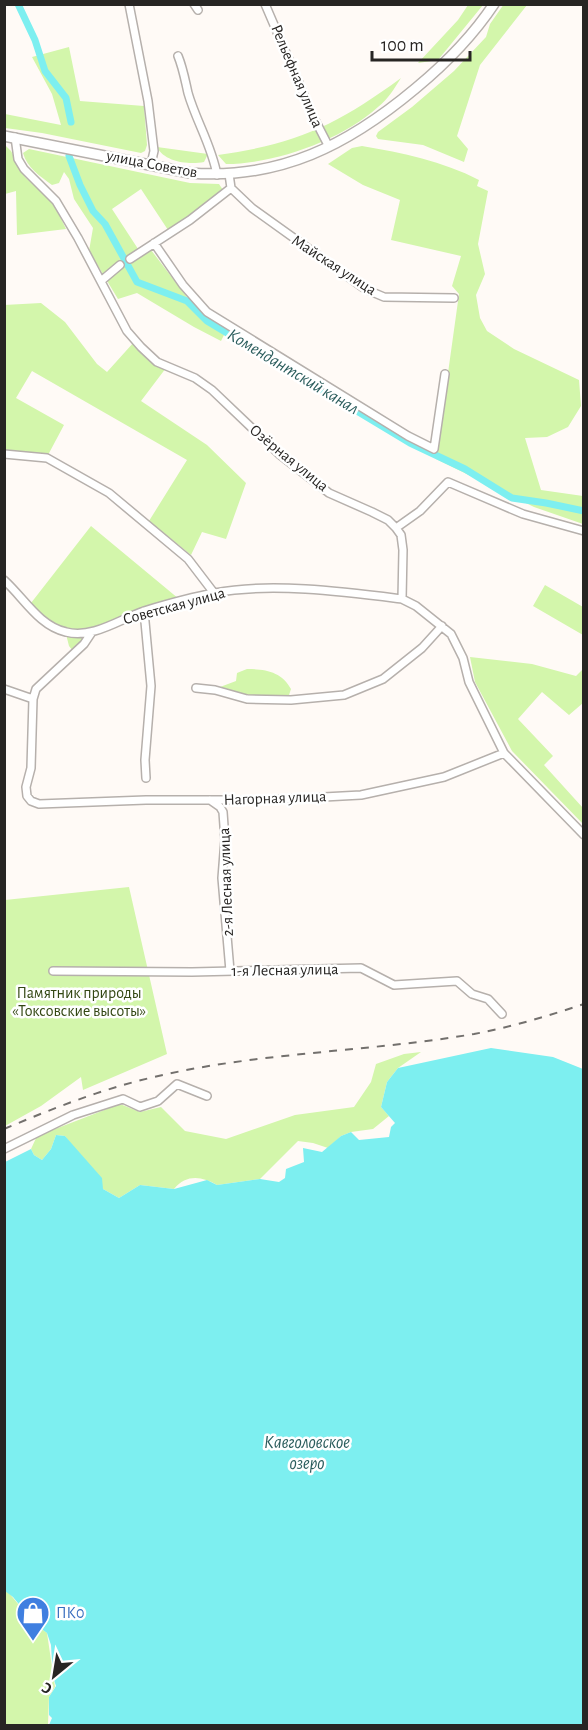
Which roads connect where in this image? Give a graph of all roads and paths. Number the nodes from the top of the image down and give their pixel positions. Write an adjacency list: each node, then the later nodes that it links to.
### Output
1 (129, 4): 8 (street)
2 (265, 4): 7 (street, Рельефная улица)
3 (494, 4): 7 (main road, улица Советов)
4 (178, 56): 10 (street)
5 (4, 136): 6 (main road, улица Советов)
6 (15, 137): 8 (main road, улица Советов); 15 (street, Озёрная улица)
7 (329, 147): 9 (main road, улица Советов)
8 (151, 164): 10 (main road, улица Советов)
9 (229, 174): 10 (main road, улица Советов); 11 (street)
10 (217, 175)
11 (231, 188): 12 (street); 16 (street, Майская улица)
12 (154, 243): 13 (street); 17 (street)
13 (130, 259)
14 (120, 265): 15 (street)
15 (101, 281): 19 (street, Озёрная улица)
16 (454, 298)
17 (445, 374)
18 (4, 454): 22 (street)
19 (396, 528): 20 (street); 23 (street)
20 (584, 531)
21 (4, 580): 26 (street, Советская улица)
22 (214, 593): 23 (street, Советская улица); 24 (street, Советская улица)
23 (402, 599): 25 (street)
24 (144, 611): 26 (street, Советская улица); 31 (street)
25 (442, 627): 27 (street); 30 (street)
26 (92, 632): 29 (street)
27 (196, 688)
28 (4, 689): 29 (street)
29 (33, 699): 32 (street, Нагорная улица)
30 (504, 753): 32 (street, Нагорная улица); 33 (street)
31 (146, 778)
32 (210, 800): 35 (street, 2-я Лесная улица)
33 (584, 835)
34 (52, 971): 35 (street, 1-я Лесная улица)
35 (230, 971): 36 (street, 1-я Лесная улица)
36 (502, 1014)
37 (207, 1095): 38 (street)
38 (4, 1149)

